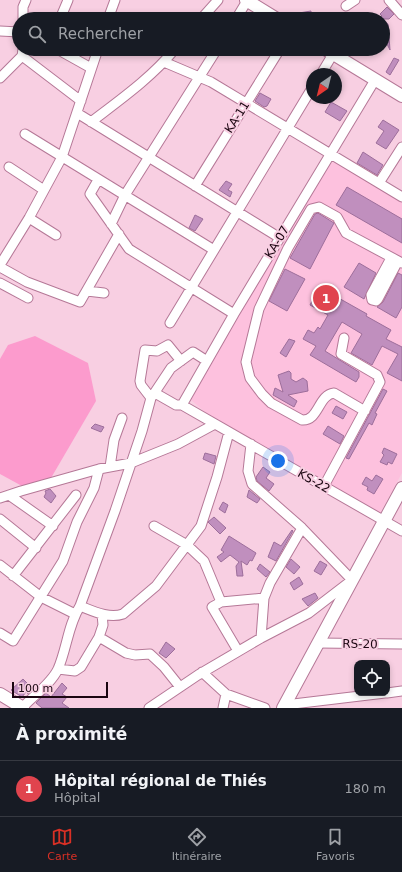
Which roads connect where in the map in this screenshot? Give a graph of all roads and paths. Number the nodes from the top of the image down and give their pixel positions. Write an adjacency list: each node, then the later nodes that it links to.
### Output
1 (26, 0): 9 (street)
2 (68, 0): 10 (street)
3 (218, 0): 12 (street)
4 (247, 0): 13 (street); 14 (main road)
5 (355, 0): 8 (street)
6 (112, 1): 11 (street)
7 (393, 1): 15 (street)
8 (346, 6)
9 (23, 12)
10 (63, 12)
11 (110, 12)
12 (207, 12)
13 (240, 12)
14 (266, 12)
15 (402, 15)
16 (0, 31): 17 (street)
17 (12, 32)
18 (19, 56): 31 (street)
19 (28, 56): 35 (street)
20 (70, 56): 28 (street)
21 (95, 56): 28 (street)
22 (169, 56): 27 (street)
23 (212, 56): 30 (street)
24 (276, 56): 36 (street, KA-11)
25 (327, 56): 29 (street)
26 (337, 56): 32 (main road)
27 (164, 62): 30 (street); 38 (street)
28 (91, 68): 35 (street)
29 (323, 68)
30 (199, 77): 36 (street); 44 (street)
31 (0, 78)
32 (375, 80): 33 (main road); 42 (street, KA-07)
33 (402, 96)
34 (306, 98): 39 (street)
35 (81, 101): 37 (street)
36 (246, 103): 39 (street); 48 (street, KA-11)
37 (77, 113): 38 (street); 43 (street)
38 (91, 122): 44 (street)
39 (288, 128): 42 (street); 52 (street)
40 (25, 134): 43 (street)
41 (402, 147): 47 (street)
42 (330, 153): 47 (street); 57 (street, KA-07)
43 (62, 157): 46 (street); 49 (street)
44 (149, 157): 48 (street); 50 (street)
45 (9, 167): 49 (street)
46 (98, 180): 50 (street); 54 (street)
47 (379, 183): 51 (street)
48 (195, 186): 52 (street)
49 (44, 190): 53 (street)
50 (125, 196): 54 (street); 58 (street)
51 (402, 197)
52 (237, 212): 57 (street); 58 (street)
53 (30, 218): 56 (street); 60 (street)
54 (112, 224): 55 (street)
55 (119, 234): 62 (street); 63 (street)
56 (56, 235)
57 (280, 238): 66 (street, KA-07)
58 (214, 250): 62 (street)
59 (397, 265): 73 (street)
60 (0, 266): 63 (street)
61 (0, 283): 65 (street)
62 (191, 287): 66 (street); 67 (street)
63 (87, 291): 64 (street)
64 (104, 292)
65 (28, 298)
66 (234, 314): 70 (street, KA-07)
67 (170, 323)
68 (344, 338): 73 (street)
69 (181, 361): 70 (street); 71 (street); 71 (street)
70 (207, 361): 72 (street, KA-07)
71 (153, 395): 72 (street, KS-22); 78 (street)
72 (182, 405): 75 (street, KS-22)
73 (365, 411): 81 (street)
74 (122, 418): 79 (street)
75 (215, 424): 76 (street, KS-22); 78 (street)
76 (229, 432): 77 (street, KS-22); 91 (street)
77 (251, 444): 81 (street, KS-22); 89 (street)
78 (131, 463): 79 (street); 99 (street)
79 (110, 467): 80 (street)
80 (99, 469): 84 (street); 96 (street)
81 (324, 486): 86 (street, KS-22)
82 (402, 488): 86 (main road)
83 (76, 495): 87 (street)
84 (3, 499): 87 (street)
85 (0, 520): 92 (street)
86 (384, 520): 90 (street, KS-22); 95 (main road)
87 (53, 526): 92 (street)
88 (154, 526): 91 (street)
89 (302, 528): 95 (street); 97 (street)
90 (402, 531)
91 (187, 545): 98 (street); 100 (street)
92 (36, 548): 94 (street)
93 (0, 565): 94 (street)
94 (13, 576): 96 (street)
95 (352, 580): 103 (street); 104 (main road)
96 (41, 597): 99 (street); 101 (street)
97 (264, 598): 98 (street); 103 (street)
98 (221, 602): 106 (street)
99 (78, 610): 100 (street); 107 (street)
100 (102, 614): 102 (street)
101 (0, 633)
102 (99, 637): 107 (street); 109 (street)
103 (261, 638): 106 (street)
104 (318, 643): 105 (street, RS-20); 115 (main road)
105 (402, 644)
106 (238, 651): 108 (street)
107 (58, 669): 116 (street)
108 (202, 672): 109 (street); 113 (street)
109 (180, 687): 117 (street)
110 (402, 691): 111 (street)
111 (390, 692)
112 (0, 694): 116 (main road)
113 (226, 694): 118 (street); 119 (street)
114 (364, 696): 115 (street)
115 (284, 707)
116 (22, 708)
117 (149, 708)
118 (223, 708)
119 (266, 708)

